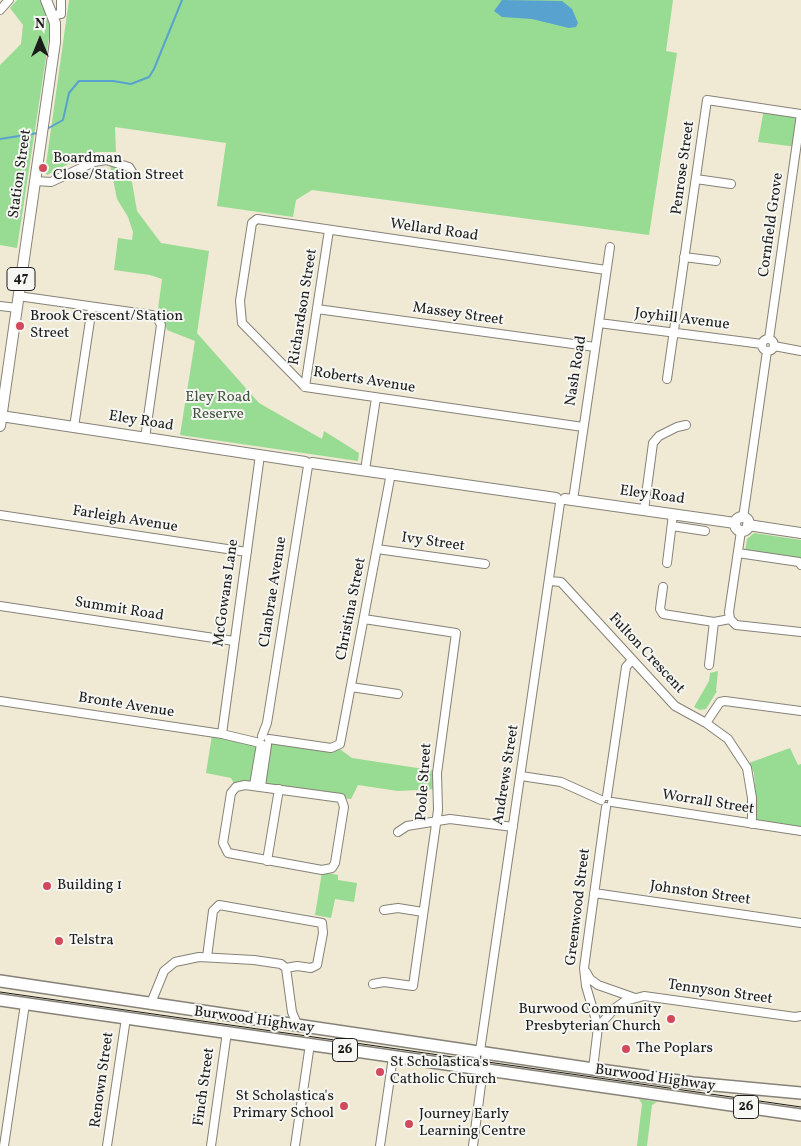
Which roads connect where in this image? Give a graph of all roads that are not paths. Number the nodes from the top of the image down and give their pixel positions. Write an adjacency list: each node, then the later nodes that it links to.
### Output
1 (9, 0): 4 (street)
2 (46, 0): 5 (main road, Station Street / 47)
3 (61, 0): 5 (street, Station Street)
4 (0, 10)
5 (57, 15): 9 (main road, Station Street / 47)
6 (801, 114): 8 (street, Penrose Street); 11 (street, Cornfield Grove)
7 (134, 175): 9 (street)
8 (696, 179): 10 (street); 16 (street, Penrose Street)
9 (35, 181): 19 (main road, Station Street / 47)
10 (731, 184)
11 (791, 187): 12 (street); 26 (street, Cornfield Grove)
12 (801, 189)
13 (257, 219): 14 (street, Wellard Road); 31 (street, Roberts Avenue)
14 (329, 230): 18 (street, Wellard Road); 23 (street, Richardson Street)
15 (610, 247): 18 (street, Nash Road)
16 (684, 257): 17 (street); 25 (street, Penrose Street)
17 (716, 262)
18 (606, 270): 24 (street, Nash Road)
19 (18, 296): 21 (street); 22 (main road, Station Street / 47)
20 (0, 306): 22 (street)
21 (92, 307): 35 (street); 37 (street)
22 (17, 308): 30 (main road, Station Street / 47)
23 (317, 309): 27 (street, Massey Street); 31 (street, Richardson Street)
24 (599, 323): 25 (street, Joyhill Avenue); 27 (street, Nash Road)
25 (672, 333): 26 (street, Joyhill Avenue); 29 (street, Penrose Street)
26 (768, 345): 28 (street, Joyhill Avenue); 46 (street, Cornfield Grove)
27 (595, 347): 36 (street, Nash Road)
28 (801, 351)
29 (666, 379)
30 (3, 382): 33 (main road, Station Street / 47)
31 (305, 387): 32 (street, Roberts Avenue)
32 (376, 398): 36 (street, Roberts Avenue); 40 (street)
33 (1, 421): 35 (main road, Eley Road)
34 (686, 425): 43 (street)
35 (74, 427): 37 (main road, Eley Road)
36 (582, 427): 42 (street, Nash Road)
37 (145, 438): 38 (main road, Eley Road)
38 (260, 455): 39 (main road, Eley Road); 51 (street, McGowans Lane)
39 (309, 464): 40 (main road, Eley Road); 72 (street, Clanbrae Avenue)
40 (365, 470): 41 (main road, Eley Road)
41 (391, 473): 42 (main road, Eley Road); 50 (street, Christina Street)
42 (563, 500): 43 (main road, Eley Road); 56 (street, Andrews Street)
43 (644, 510): 44 (main road, Eley Road)
44 (673, 514): 46 (main road, Eley Road); 47 (street)
45 (0, 515): 51 (street, Farleigh Avenue)
46 (742, 524): 49 (main road, Eley Road); 52 (street, Cornfield Grove)
47 (672, 526): 48 (street); 54 (street)
48 (705, 531)
49 (801, 532)
50 (377, 549): 55 (street, Ivy Street); 59 (street, Christina Street)
51 (247, 552): 63 (street, McGowans Lane)
52 (738, 552): 53 (street); 60 (street, Cornfield Grove)
53 (800, 561)
54 (667, 563)
55 (485, 564)
56 (550, 581): 64 (street, Fulton Crescent); 74 (street, Andrews Street)
57 (663, 587): 61 (street)
58 (0, 606): 63 (street, Summit Road)
59 (364, 619): 66 (street, Christina Street); 78 (street, Poole Street)
60 (730, 619): 61 (street); 62 (street)
61 (714, 622): 65 (street)
62 (801, 632)
63 (234, 641): 71 (street, McGowans Lane)
64 (632, 660): 70 (street, Fulton Crescent); 77 (street, Greenwood Street)
65 (709, 665)
66 (351, 687): 67 (street); 73 (street, Christina Street)
67 (398, 694)
68 (0, 701): 71 (street, Bronte Avenue)
69 (801, 712): 70 (street)
70 (706, 723): 79 (street, Fulton Crescent)
71 (222, 734): 72 (street, Bronte Avenue)
72 (264, 741): 73 (street, Bronte Avenue); 75 (street, Clanbrae Avenue)
73 (337, 747)
74 (522, 776): 77 (street, Worrall Street); 80 (street, Andrews Street)
75 (258, 785): 76 (street); 83 (street)
76 (279, 788): 83 (street); 83 (street)
77 (606, 801): 79 (street, Worrall Street); 84 (street, Greenwood Street)
78 (437, 820): 80 (street); 82 (street); 86 (street, Poole Street)
79 (752, 824): 81 (street, Worrall Street)
80 (514, 827): 109 (street, Andrews Street)
81 (801, 831)
82 (398, 832)
83 (267, 861)
84 (594, 893): 87 (street, Johnston Street); 90 (street, Greenwood Street)
85 (384, 910): 86 (street)
86 (423, 912): 93 (street, Poole Street)
87 (801, 923)
88 (207, 957): 89 (street); 89 (street); 92 (street)
89 (286, 968): 97 (street)
90 (584, 968): 95 (street, Tennyson Street); 106 (street, Greenwood Street)
91 (0, 981): 94 (highway, Burwood Highway / 26)
92 (160, 982): 98 (street); 100 (street)
93 (373, 984)
94 (53, 989): 98 (highway, Burwood Highway / 26); 101 (highway)
95 (635, 998): 102 (street, Tennyson Street); 106 (street, Tennyson Street)
96 (0, 1000): 99 (highway, Burwood Highway / 26)
97 (290, 1000): 104 (street); 105 (street)
98 (151, 1003): 100 (highway, Burwood Highway / 26)
99 (25, 1004): 101 (highway, Burwood Highway / 26); 118 (street)
100 (165, 1005): 104 (highway, Burwood Highway / 26)
101 (58, 1008): 103 (highway, Burwood Highway / 26)
102 (798, 1017)
103 (126, 1018): 107 (highway, Burwood Highway / 26); 119 (street, Renown Street)
104 (282, 1022): 105 (highway, Burwood Highway / 26)
105 (296, 1024): 109 (highway, Burwood Highway / 26)
106 (598, 1027): 112 (street, Greenwood Street)
107 (227, 1032): 108 (highway, Burwood Highway / 26); 120 (street, Finch Street)
108 (310, 1044): 110 (highway, Burwood Highway / 26); 121 (street)
109 (480, 1051): 112 (highway, Burwood Highway / 26)
110 (394, 1057): 111 (highway, Burwood Highway / 26); 122 (street)
111 (483, 1069): 116 (highway, Burwood Highway / 26); 123 (street)
112 (593, 1069): 113 (highway, Burwood Highway / 26)
113 (693, 1083): 115 (highway, Burwood Highway / 26); 116 (highway)
114 (801, 1083): 115 (highway)
115 (795, 1092)
116 (690, 1099): 117 (highway, Burwood Highway / 26)
117 (801, 1115)
118 (4, 1146)
119 (107, 1146)
120 (211, 1146)
121 (295, 1146)
122 (380, 1146)
123 (473, 1146)

